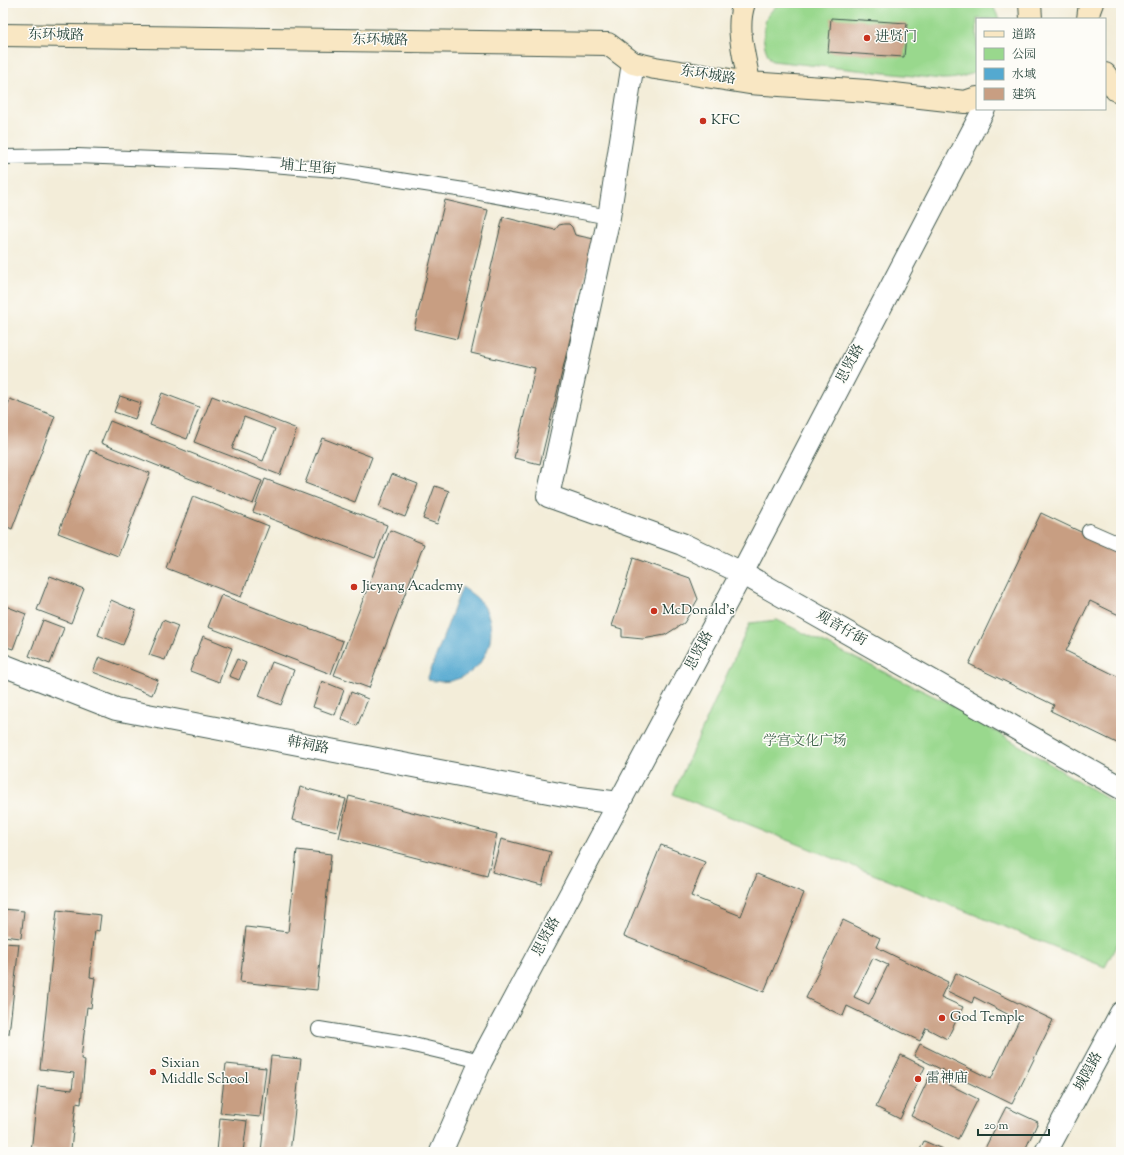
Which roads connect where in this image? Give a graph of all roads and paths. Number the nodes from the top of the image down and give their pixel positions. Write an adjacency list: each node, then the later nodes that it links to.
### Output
1 (744, 3): 8 (main road)
2 (1030, 3): 4 (main road)
3 (1092, 3): 5 (main road)
4 (1031, 18)
5 (1088, 18)
6 (3, 35): 7 (main road, 东环城路)
7 (634, 63): 8 (main road, 东环城路); 12 (street)
8 (749, 83): 9 (main road, 东环城路)
9 (976, 98)
10 (983, 110): 15 (street, 思贤路)
11 (3, 157): 12 (lane, 埔上里街)
12 (609, 217): 15 (street, 观音仔街)
13 (1089, 531): 14 (lane)
14 (1121, 546)
15 (742, 572): 17 (street, 观音仔街); 18 (street, 思贤路)
16 (3, 665): 18 (street, 韩祠路)
17 (1121, 788)
18 (618, 803): 21 (street, 思贤路)
19 (1121, 1013): 23 (street, 城隍路)
20 (319, 1029): 21 (lane)
21 (481, 1061): 22 (street, 思贤路)
22 (441, 1152)
23 (1046, 1152)

